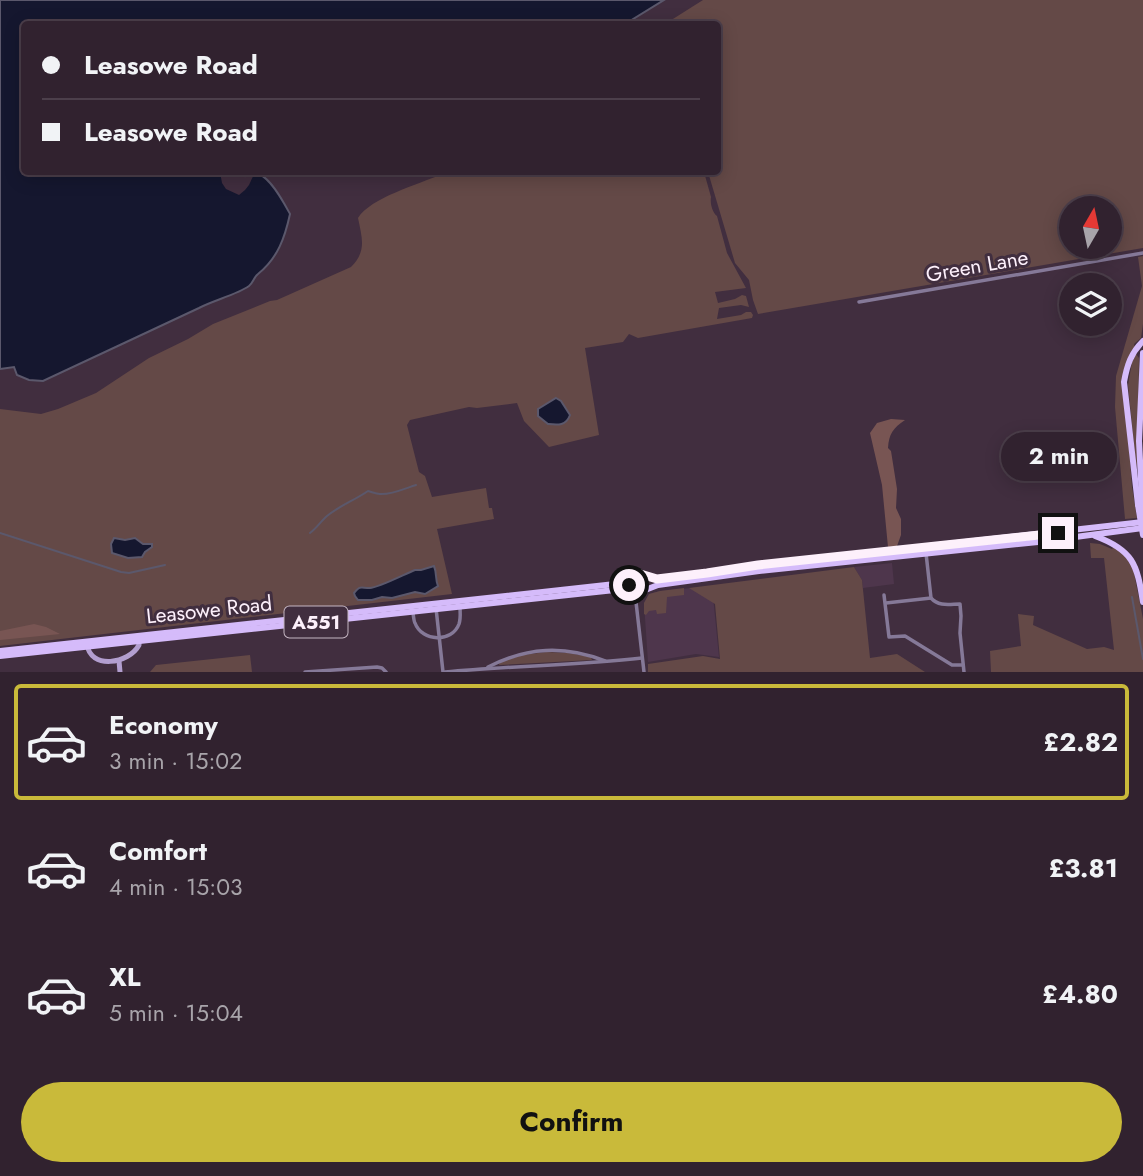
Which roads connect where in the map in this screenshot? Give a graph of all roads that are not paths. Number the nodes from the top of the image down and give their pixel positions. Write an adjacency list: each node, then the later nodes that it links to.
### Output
1 (1143, 253): 2 (street, Green Lane)
2 (859, 302)
3 (1143, 341): 6 (main road)
4 (1143, 353): 5 (main road)
5 (1142, 360): 6 (main road)
6 (1140, 504): 7 (main road, bridge); 10 (main road, bridge)
7 (1143, 521): 11 (main road, Leasowe Road / A551)
8 (1143, 528): 9 (main road, Leasowe Road / A551)
9 (1092, 535): 11 (main road, Leasowe Road / A551); 17 (main road)
10 (1143, 535)
11 (926, 550): 12 (main road, Leasowe Road / A551); 14 (main road, Leasowe Road / A551); 16 (street)
12 (645, 576): 13 (main road); 14 (main road)
13 (630, 578): 14 (main road); 19 (main road, Leasowe Road / A551)
14 (638, 590): 20 (main road, Leasowe Road / A551); 27 (street)
15 (884, 595): 18 (street)
16 (931, 598): 18 (street); 31 (street)
17 (1143, 602)
18 (886, 603): 31 (street)
19 (436, 606): 20 (main road, Leasowe Road / A551); 21 (main road, Leasowe Road / A551); 22 (main road, Leasowe Road / A551); 23 (street)
20 (460, 607): 23 (street)
21 (413, 612): 22 (main road, Leasowe Road / A551); 23 (street)
22 (139, 638): 24 (main road, Leasowe Road / A551); 28 (street, Leasowe Road)
23 (439, 638): 37 (street)
24 (87, 644): 25 (main road, Leasowe Road / A551); 26 (main road, Leasowe Road / A551); 29 (street)
25 (0, 651)
26 (0, 656)
27 (642, 658): 30 (street); 38 (street)
28 (119, 661): 29 (street); 34 (street)
29 (110, 662): 33 (street)
30 (607, 662): 32 (street); 32 (street)
31 (963, 665): 39 (street)
32 (487, 668): 37 (street)
33 (111, 672)
34 (120, 672)
35 (305, 672): 36 (street)
36 (386, 672)
37 (444, 672)
38 (644, 672)
39 (964, 672)

